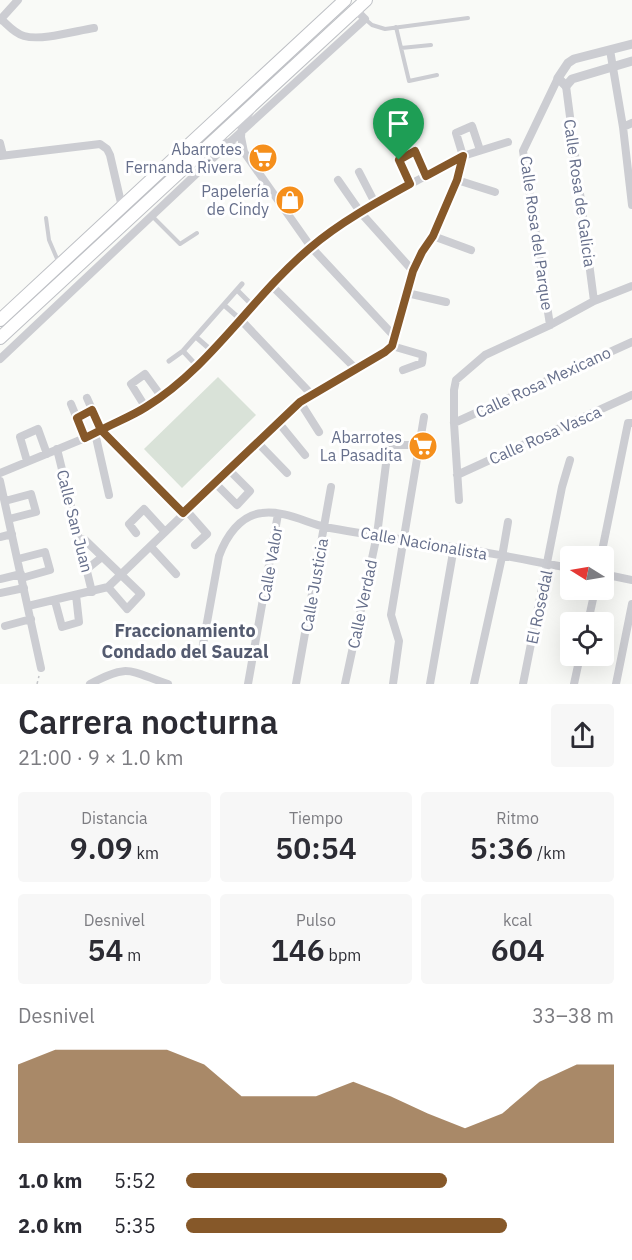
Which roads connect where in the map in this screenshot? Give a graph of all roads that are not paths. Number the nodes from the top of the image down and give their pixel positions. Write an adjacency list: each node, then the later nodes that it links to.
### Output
1 (18, 0): 6 (street)
2 (345, 0): 4 (main road); 19 (main road)
3 (366, 0): 4 (main road)
4 (360, 14): 7 (lane); 14 (main road)
5 (468, 18): 7 (lane)
6 (0, 20): 8 (street)
7 (396, 27): 11 (lane)
8 (94, 28)
9 (632, 44): 12 (street)
10 (431, 45): 11 (lane)
11 (400, 48): 16 (lane)
12 (610, 51): 15 (street); 17 (street)
13 (632, 61): 15 (street)
14 (303, 67): 20 (main road); 23 (street)
15 (613, 67): 18 (street); 22 (street)
16 (436, 75)
17 (558, 78): 18 (street); 66 (street, Calle Rosa del Parque)
18 (566, 86): 60 (street, Calle Rosa de Galicia)
19 (245, 92): 20 (main road); 41 (main road)
20 (255, 103): 23 (street); 24 (main road)
21 (632, 123): 22 (street)
22 (623, 127): 34 (street)
23 (241, 133): 27 (street); 29 (street)
24 (214, 141): 27 (street); 42 (main road)
25 (508, 142): 28 (street)
26 (0, 143): 30 (street)
27 (229, 143): 29 (street); 44 (street)
28 (480, 150): 31 (street); 31 (street)
29 (244, 152): 50 (street)
30 (2, 156): 41 (street)
31 (463, 156): 33 (street); 36 (street)
32 (359, 172): 39 (street)
33 (426, 176): 37 (street); 37 (street)
34 (630, 179): 40 (street)
35 (338, 180): 43 (street)
36 (457, 180): 38 (street); 48 (street)
37 (410, 184): 39 (street)
38 (495, 192)
39 (375, 203): 43 (street)
40 (632, 205)
41 (122, 207): 53 (main road)
42 (134, 213): 46 (street); 49 (main road)
43 (361, 213): 50 (street); 54 (street)
44 (152, 215): 46 (street); 47 (lane)
45 (46, 218): 53 (lane)
46 (143, 223): 51 (street)
47 (197, 233)
48 (433, 236): 52 (street); 54 (street)
49 (108, 238): 51 (street); 69 (main road)
50 (311, 247): 56 (street); 67 (street)
51 (118, 248): 74 (street)
52 (471, 250)
53 (59, 265): 64 (main road)
54 (413, 271): 59 (street)
55 (242, 284): 58 (street)
56 (271, 285): 63 (street); 77 (street)
57 (632, 286): 60 (street)
58 (237, 290): 62 (street); 63 (street)
59 (407, 293): 61 (street); 67 (street)
60 (594, 301): 66 (street)
61 (446, 302)
62 (224, 305): 65 (street); 68 (street)
63 (253, 306): 65 (street)
64 (0, 320)
65 (240, 320): 73 (street); 79 (street)
66 (550, 325): 90 (street)
67 (394, 336): 71 (street)
68 (196, 337): 72 (street); 73 (street)
69 (0, 338)
70 (632, 342): 90 (street, Calle Rosa Mexicano)
71 (392, 346): 77 (street); 78 (street)
72 (183, 351): 75 (street); 76 (street)
73 (212, 351): 76 (street)
74 (0, 359)
75 (170, 361)
76 (197, 366): 81 (street)
77 (356, 369): 79 (street)
78 (403, 370)
79 (312, 395): 83 (street)
80 (632, 395): 105 (street, Calle Rosa Vasca)
81 (161, 396): 85 (street); 85 (street)
82 (87, 398): 86 (street)
83 (300, 402): 89 (street); 93 (street)
84 (71, 404): 88 (street)
85 (146, 408): 92 (street)
86 (92, 410): 88 (street); 92 (street)
87 (424, 417): 96 (street)
88 (77, 418): 94 (street)
89 (278, 422): 95 (street); 99 (street)
90 (454, 423): 105 (street)
91 (630, 423): 125 (street)
92 (98, 431): 94 (street); 109 (street); 112 (street)
93 (319, 432)
94 (85, 438): 97 (street)
95 (257, 442): 102 (street); 103 (street)
96 (419, 445): 120 (street, Calle Verdad); 123 (street)
97 (57, 450): 98 (street); 122 (street, Calle San Juan)
98 (47, 454): 101 (street); 101 (street)
99 (305, 455)
100 (570, 460): 131 (street, El Rosedal)
101 (27, 462): 104 (street)
102 (229, 470): 107 (street); 107 (street)
103 (287, 472)
104 (0, 473)
105 (457, 475): 110 (street)
106 (0, 481): 111 (street)
107 (216, 483): 112 (street)
108 (332, 487): 116 (street, Calle Justicia)
109 (109, 495)
110 (459, 500)
111 (5, 501): 114 (street); 114 (street)
112 (184, 512): 117 (street); 124 (street)
113 (278, 514): 116 (street, Calle Nacionalista); 150 (street); 156 (street, Calle Valor)
114 (6, 517): 119 (street)
115 (507, 522): 128 (street)
116 (324, 526): 120 (street, Calle Nacionalista); 157 (street, Calle Justicia)
117 (165, 531): 118 (street); 126 (street)
118 (136, 533)
119 (12, 534): 121 (street); 130 (street)
120 (377, 535): 123 (street, Calle Nacionalista); 158 (street, Calle Verdad)
121 (0, 537)
122 (80, 539): 129 (street); 133 (street, Calle San Juan)
123 (405, 540): 127 (street, Calle Nacionalista); 159 (street)
124 (195, 545)
125 (604, 546)
126 (151, 547): 134 (street); 135 (street)
127 (454, 547): 128 (street, Calle Nacionalista); 160 (street)
128 (502, 556): 131 (street, Calle Nacionalista); 161 (street)
129 (102, 557): 133 (street); 135 (street)
130 (18, 559): 136 (street); 136 (street)
131 (548, 564): 132 (street, Calle Nacionalista); 162 (street, El Rosedal)
132 (560, 566)
133 (87, 569): 143 (street, Calle San Juan)
134 (176, 574)
135 (120, 575): 140 (street); 140 (street)
136 (21, 576): 138 (street); 141 (street)
137 (614, 576): 139 (street)
138 (0, 579)
139 (632, 580)
140 (108, 587): 143 (street)
141 (24, 588): 142 (street); 147 (street)
142 (0, 592)
143 (92, 592): 144 (street)
144 (76, 596): 145 (street); 145 (street)
145 (55, 601): 147 (street)
146 (632, 604): 164 (street)
147 (28, 606): 148 (street)
148 (31, 619): 149 (street); 152 (street)
149 (5, 626)
150 (202, 650)
151 (578, 666): 163 (street)
152 (41, 668)
153 (142, 680): 154 (street); 155 (street)
154 (90, 684)
155 (168, 684)
156 (248, 684)
157 (296, 684)
158 (345, 684)
159 (393, 684)
160 (430, 684)
161 (474, 684)
162 (523, 684)
163 (574, 684)
164 (616, 684)

